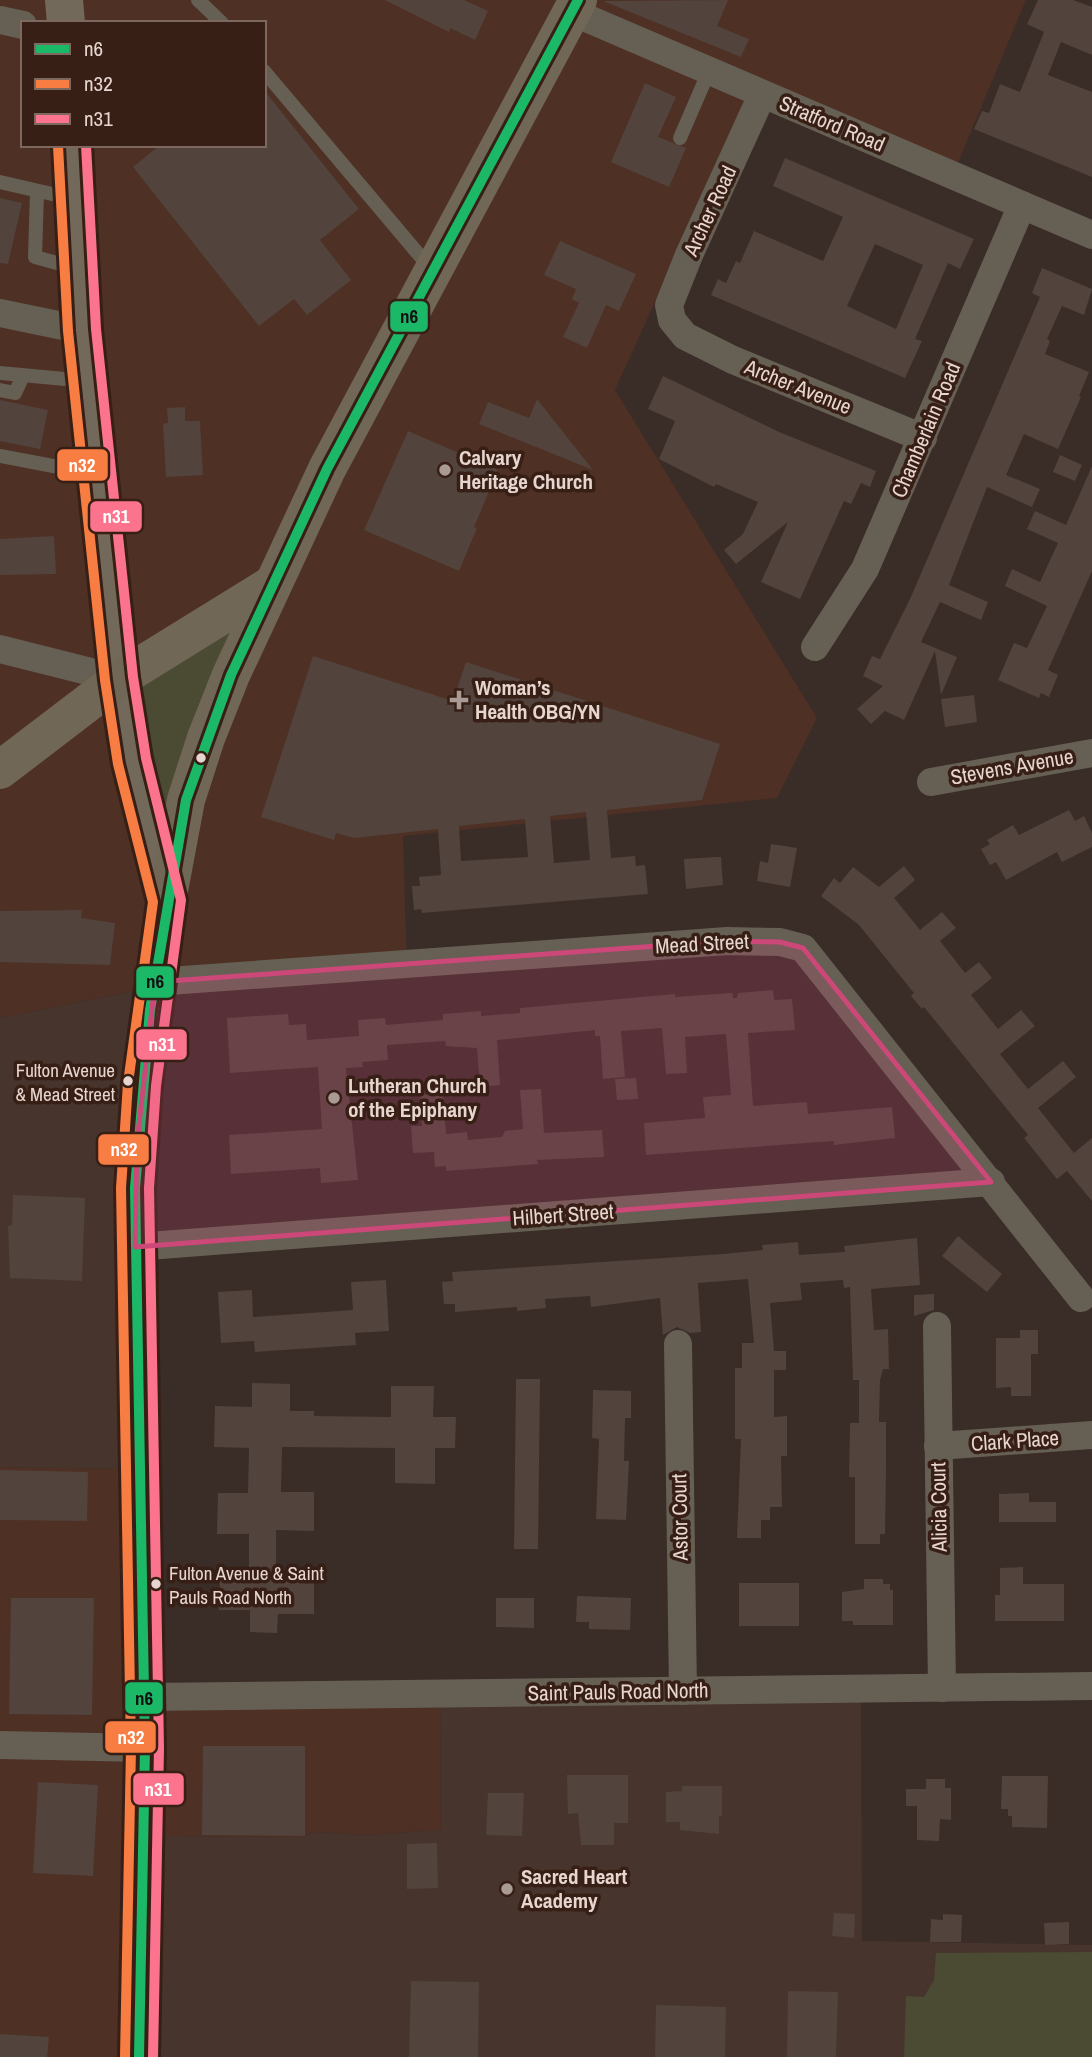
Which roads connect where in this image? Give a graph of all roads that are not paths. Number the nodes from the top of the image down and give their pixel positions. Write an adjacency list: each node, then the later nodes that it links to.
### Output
1 (64, 0): 5 (main road)
2 (198, 0): 6 (lane)
3 (575, 6): 8 (street, Stratford Road); 19 (main road)
4 (0, 20): 7 (street)
5 (65, 21)
6 (220, 21)
7 (21, 24)
8 (709, 71): 10 (street, Stratford Road); 11 (lane)
9 (266, 73): 19 (lane)
10 (762, 95): 16 (street, Stratford Road); 21 (street, Archer Road)
11 (680, 138)
12 (72, 147): 15 (main road)
13 (0, 182): 14 (lane)
14 (37, 192): 15 (lane); 18 (lane)
15 (75, 199): 18 (main road)
16 (1022, 205): 17 (street, Stratford Road); 27 (street, Chamberlain Road)
17 (1092, 234)
18 (79, 269): 22 (main road)
19 (432, 270): 32 (main road)
20 (0, 313): 22 (street)
21 (678, 327): 27 (street, Archer Avenue)
22 (82, 330): 25 (main road)
23 (0, 373): 24 (lane)
24 (23, 376): 25 (lane); 26 (lane)
25 (88, 381): 31 (main road)
26 (0, 390)
27 (923, 438): 33 (street, Chamberlain Road)
28 (0, 447): 30 (lane)
29 (0, 456): 30 (lane)
30 (41, 464): 31 (lane)
31 (97, 474): 35 (main road)
32 (271, 585): 35 (main road); 39 (main road)
33 (815, 647)
34 (0, 649): 35 (street)
35 (120, 679): 37 (main road); 39 (main road)
36 (1092, 753): 38 (street, Stevens Avenue)
37 (0, 770)
38 (932, 782)
39 (167, 901): 40 (main road)
40 (155, 982): 41 (street, Mead Street); 42 (main road)
41 (990, 1182): 42 (street, Hilbert Street); 43 (street, Mead Street)
42 (135, 1247): 51 (main road)
43 (1081, 1298)
44 (937, 1326): 47 (street, Alicia Court)
45 (678, 1344): 50 (street, Astor Court)
46 (1092, 1435): 47 (street, Clark Place)
47 (939, 1446): 49 (street, Alicia Court)
48 (1092, 1686): 49 (street, Saint Pauls Road North)
49 (942, 1688): 50 (street, Saint Pauls Road North)
50 (683, 1691): 51 (street, Saint Pauls Road North)
51 (143, 1697): 53 (main road)
52 (0, 1745): 53 (street)
53 (145, 1748): 54 (main road)
54 (139, 2057)

